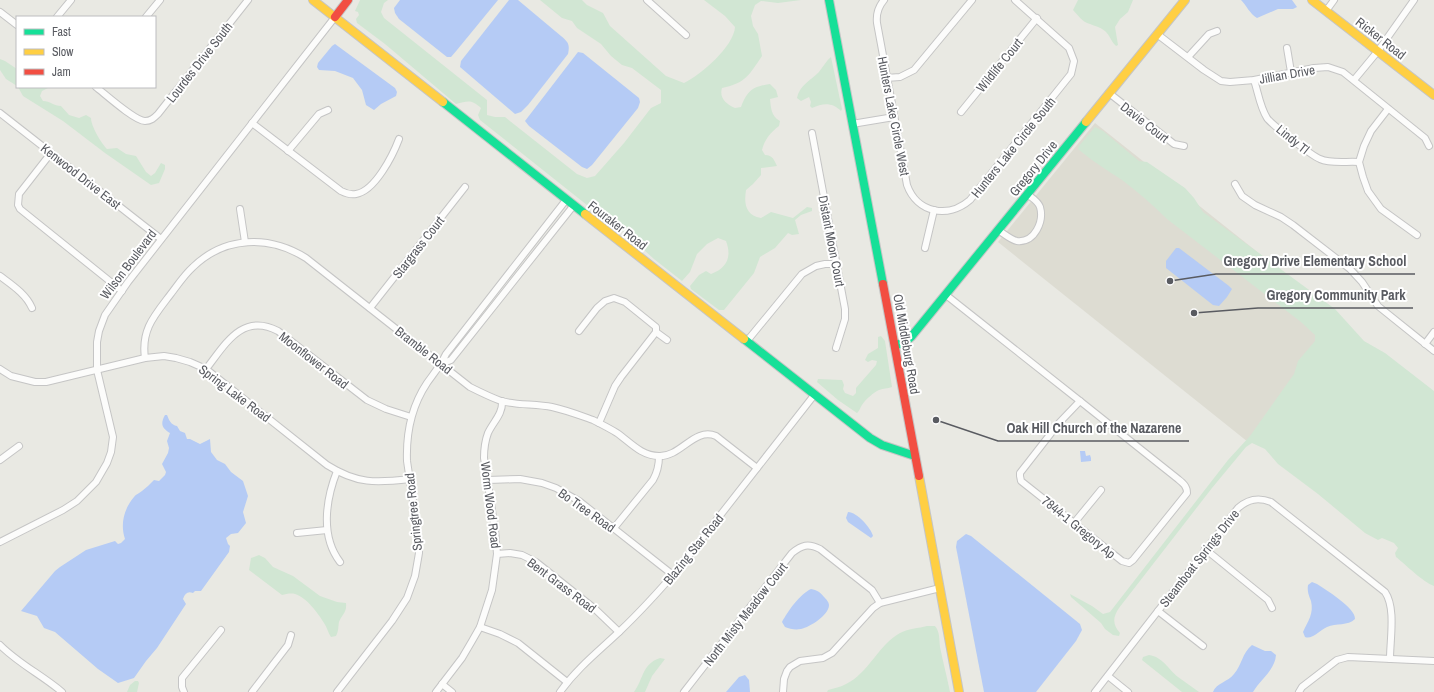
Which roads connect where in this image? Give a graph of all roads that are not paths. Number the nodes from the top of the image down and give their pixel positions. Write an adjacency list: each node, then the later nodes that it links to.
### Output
1 (71, 0): 17 (street)
2 (160, 0): 18 (street)
3 (248, 0): 32 (street, Lourdes Drive South)
4 (313, 0): 19 (main road, Fouraker Road)
5 (348, 0): 19 (main road, Wilson Boulevard)
6 (647, 0): 24 (street)
7 (829, 0): 41 (main road, Old Middleburg Road)
8 (884, 0): 29 (street, Hunters Lake Circle West)
9 (972, 0): 29 (street)
10 (1015, 0): 20 (street)
11 (1185, 0): 23 (main road, Gregory Drive)
12 (1312, 0): 15 (main road, Ricker Road)
13 (1334, 0): 15 (street)
14 (1414, 0): 26 (street)
15 (1326, 11): 26 (main road, Ricker Road)
16 (0, 12): 21 (street)
17 (58, 16)
18 (147, 16)
19 (335, 17): 40 (street, Wilson Boulevard); 52 (main road, Fouraker Road)
20 (1037, 18): 37 (street, Wildlife Court); 55 (street, Hunters Lake Circle South)
21 (16, 24)
22 (1217, 31): 27 (street)
23 (1158, 34): 27 (street, Jillian Drive); 33 (main road, Gregory Drive)
24 (686, 35)
25 (1288, 48): 28 (street)
26 (1378, 51): 31 (street); 34 (main road, Ricker Road)
27 (1188, 57): 30 (street, Jillian Drive)
28 (1291, 72): 30 (street, Jillian Drive); 31 (street, Jillian Drive)
29 (886, 78): 39 (street, Hunters Lake Circle West)
30 (1254, 80): 48 (street, Lindy Tl)
31 (1354, 80): 35 (street, Jillian Drive)
32 (97, 88)
33 (1109, 93): 44 (street, Davie Court); 51 (main road, Gregory Drive)
34 (1434, 95)
35 (1388, 109): 45 (street, Jillian Drive); 48 (street)
36 (328, 110): 46 (street)
37 (961, 112)
38 (0, 113): 47 (street, Kenwood Drive East)
39 (894, 117): 41 (street); 55 (street, Hunters Lake Circle West)
40 (252, 123): 46 (street); 58 (street, Wilson Boulevard)
41 (852, 124): 73 (main road, Old Middleburg Road)
42 (812, 133): 61 (street, Distant Moon Court)
43 (399, 139): 46 (street)
44 (1184, 146)
45 (1429, 146)
46 (288, 151)
47 (52, 153): 58 (street, Kenwood Drive East); 63 (street)
48 (1359, 162): 57 (street)
49 (1235, 184): 72 (street)
50 (466, 187): 66 (street, Stargrass Court)
51 (1027, 194): 56 (main road, Gregory Drive); 56 (street)
52 (566, 200): 53 (main road, Fouraker Road); 77 (street, Springtree Road)
53 (574, 205): 71 (main road, Fouraker Road); 77 (street, Springtree Road)
54 (240, 209): 59 (street)
55 (934, 210): 60 (street)
56 (998, 230): 64 (main road, Gregory Drive)
57 (1417, 235)
58 (161, 240): 63 (street, Wilson Boulevard)
59 (244, 242): 66 (street, Bramble Road); 76 (street, Bramble Road)
60 (925, 248)
61 (837, 264): 71 (street); 74 (street, Distant Moon Court)
62 (0, 276): 65 (street)
63 (122, 291): 80 (street, Wilson Boulevard)
64 (946, 295): 73 (main road, Gregory Drive); 83 (street, 7844-1 Gregory Ap)
65 (32, 308)
66 (370, 308): 77 (street, Bramble Road)
67 (579, 331): 68 (street)
68 (656, 332): 70 (street); 85 (street)
69 (1434, 332): 72 (street)
70 (667, 340)
71 (747, 341): 81 (main road, Fouraker Road)
72 (1424, 344): 75 (street)
73 (895, 345): 88 (main road, Old Middleburg Road)
74 (836, 348)
75 (1434, 351)
76 (145, 358): 79 (street, Spring Lake Road); 80 (street, Spring Lake Road)
77 (441, 364): 82 (street, Bramble Road); 84 (street, Springtree Road)
78 (0, 369): 80 (street, Spring Lake Road)
79 (206, 369): 84 (street, Moonflower Road); 91 (street, Spring Lake Road)
80 (97, 370): 99 (street, Wilson Boulevard)
81 (815, 394): 88 (main road, Fouraker Road); 90 (street, Blazing Star Road)
82 (502, 401): 85 (street, Bramble Road); 93 (street, Worm Wood Road)
83 (1080, 401): 95 (street, 7844-1 Gregory Ap); 95 (street, 7844-1 Gregory Ap)
84 (411, 417): 92 (street, Springtree Road)
85 (599, 423): 87 (street, Bramble Road)
86 (19, 446): 89 (street)
87 (659, 456): 90 (street); 96 (street)
88 (915, 456): 104 (main road, Old Middleburg Road)
89 (0, 460)
90 (757, 468): 103 (street, Blazing Star Road)
91 (337, 471): 92 (street, Spring Lake Road); 97 (street)
92 (410, 479): 122 (street, Springtree Road)
93 (488, 480): 96 (street, Bo Tree Road); 101 (street, Worm Wood Road)
94 (1100, 490): 95 (street)
95 (1074, 523)
96 (614, 528): 103 (street, Bo Tree Road)
97 (327, 530): 98 (street); 102 (street)
98 (297, 533)
99 (0, 542)
100 (1205, 549): 106 (street); 107 (street, Steamboat Springs Drive); 114 (street, Steamboat Springs Drive)
101 (497, 554): 108 (street, Worm Wood Road); 110 (street, Bent Grass Road)
102 (340, 562)
103 (673, 575): 110 (street, Blazing Star Road)
104 (940, 588): 105 (street); 128 (main road, Old Middleburg Road)
105 (880, 603): 126 (street, North Misty Meadow Court); 127 (street)
106 (1272, 608)
107 (1158, 611): 113 (street); 116 (street, Steamboat Springs Drive)
108 (480, 627): 117 (street); 118 (street, Worm Wood Road)
109 (221, 630): 119 (street)
110 (619, 632): 117 (street, Blazing Star Road)
111 (291, 635): 121 (street)
112 (0, 645): 120 (street)
113 (1203, 646)
114 (1390, 658): 115 (street); 131 (street)
115 (1434, 661)
116 (1108, 676): 129 (street, Steamboat Springs Drive); 130 (street)
117 (567, 682): 125 (street, Blazing Star Road)
118 (442, 684): 123 (street, Worm Wood Road); 124 (street)
119 (183, 690)
120 (62, 692)
121 (252, 692)
122 (337, 692)
123 (436, 692)
124 (452, 692)
125 (560, 692)
126 (684, 692)
127 (783, 692)
128 (959, 692)
129 (1095, 692)
130 (1128, 692)
131 (1299, 692)

